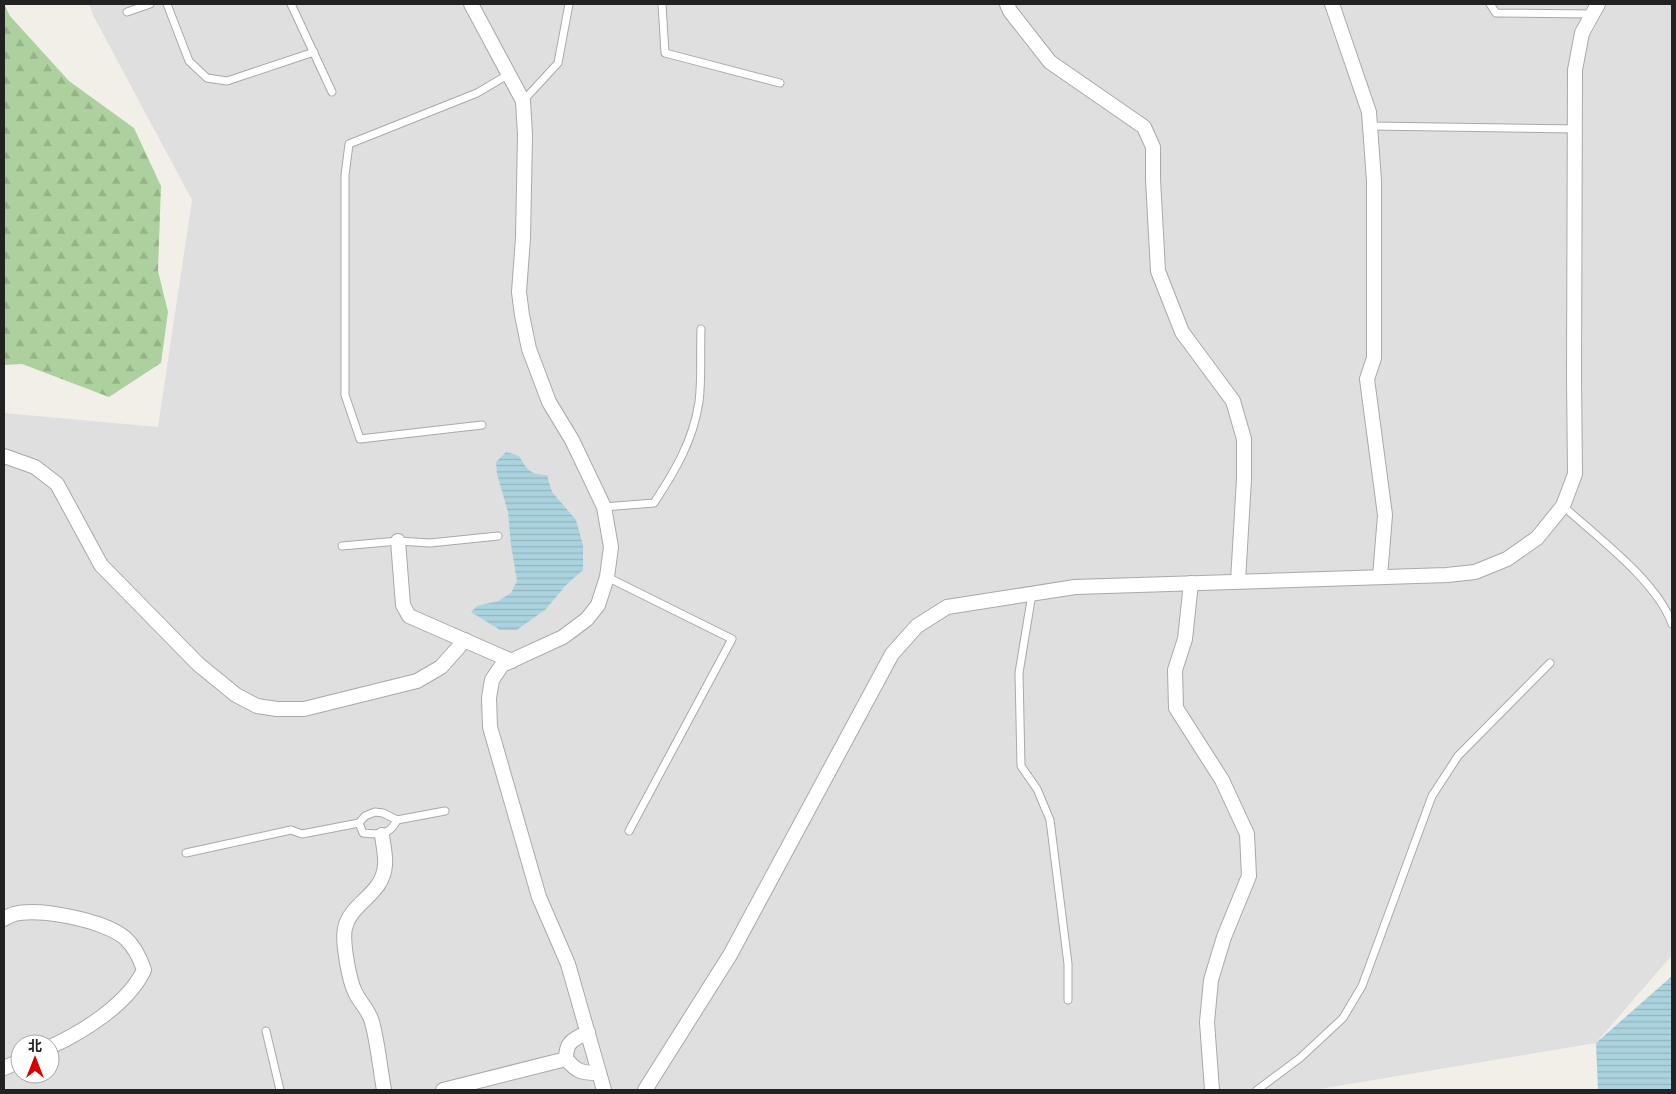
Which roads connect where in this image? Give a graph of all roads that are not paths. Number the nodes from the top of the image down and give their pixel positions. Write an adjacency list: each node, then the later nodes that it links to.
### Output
1 (150, 4): 11 (lane)
2 (167, 4): 12 (lane)
3 (291, 4): 12 (lane)
4 (471, 4): 13 (street)
5 (569, 4): 16 (lane)
6 (662, 4): 14 (lane)
7 (1007, 4): 29 (street)
8 (1332, 4): 17 (street)
9 (1490, 4): 10 (lane)
10 (1596, 9): 18 (street)
11 (127, 12)
12 (314, 52): 15 (lane)
13 (510, 74): 16 (street); 20 (lane)
14 (780, 83)
15 (332, 92)
16 (523, 101): 23 (street)
17 (1370, 126): 18 (lane); 28 (street)
18 (1575, 129): 22 (street)
19 (701, 329): 23 (lane)
20 (482, 425)
21 (4, 456): 33 (street)
22 (1563, 506): 28 (street); 32 (lane)
23 (604, 507): 27 (street)
24 (498, 536): 25 (lane)
25 (398, 541): 26 (lane); 33 (street)
26 (342, 546)
27 (607, 577): 34 (street); 39 (lane)
28 (1380, 577): 29 (street)
29 (1238, 582): 30 (street)
30 (1191, 583): 31 (street); 54 (street)
31 (1032, 593): 43 (lane); 53 (street)
32 (1672, 624)
33 (465, 640): 34 (street)
34 (512, 661): 45 (street)
35 (1550, 663): 55 (lane)
36 (445, 811): 37 (lane)
37 (397, 820): 38 (lane); 40 (lane)
38 (359, 823): 40 (lane); 41 (lane)
39 (629, 831)
40 (382, 835): 50 (street)
41 (186, 852)
42 (4, 919): 46 (street)
43 (1068, 1000)
44 (266, 1031): 49 (lane)
45 (588, 1032): 47 (street); 48 (street)
46 (60, 1042)
47 (566, 1059): 48 (street); 51 (street)
48 (599, 1073): 52 (street)
49 (280, 1090)
50 (384, 1090)
51 (443, 1090)
52 (604, 1090)
53 (645, 1090)
54 (1212, 1090)
55 (1257, 1090)

